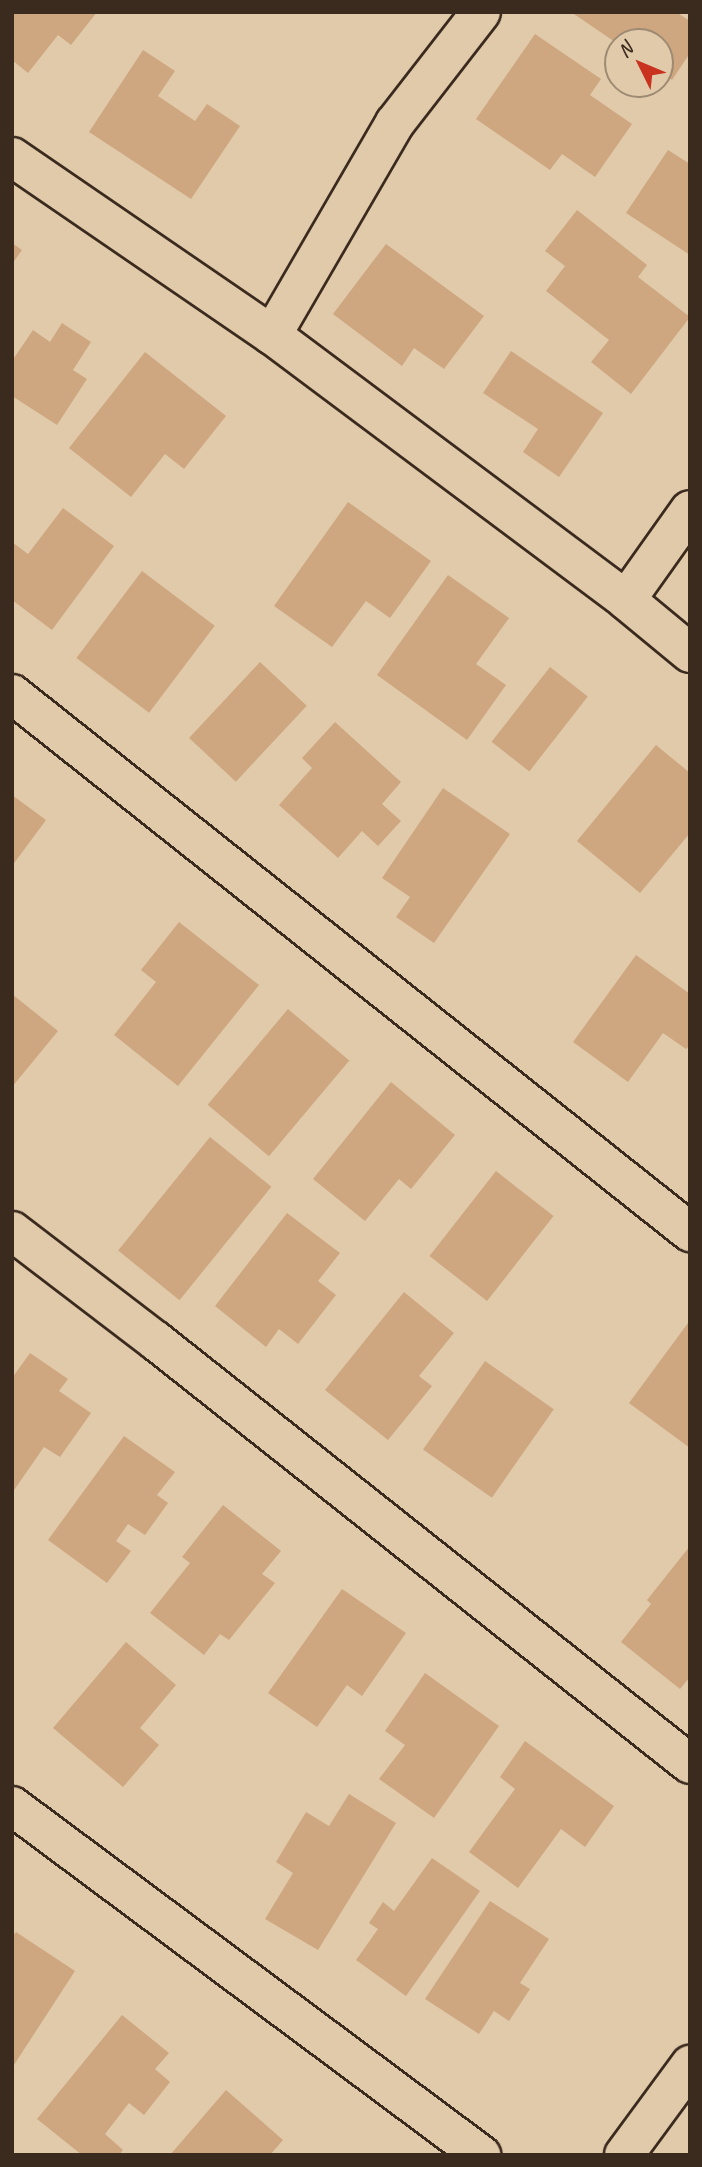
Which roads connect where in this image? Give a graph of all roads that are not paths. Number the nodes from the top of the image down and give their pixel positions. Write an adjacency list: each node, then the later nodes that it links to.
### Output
1 (481, 12): 3 (street)
2 (12, 157): 3 (street)
3 (272, 335): 5 (street)
4 (690, 510): 5 (street)
5 (626, 600): 6 (street)
6 (690, 653)
7 (12, 694): 9 (street)
8 (12, 1231): 10 (street)
9 (690, 1232)
10 (690, 1764)
11 (12, 1806): 13 (street)
12 (690, 2065): 14 (street)
13 (481, 2155)
14 (624, 2155)

